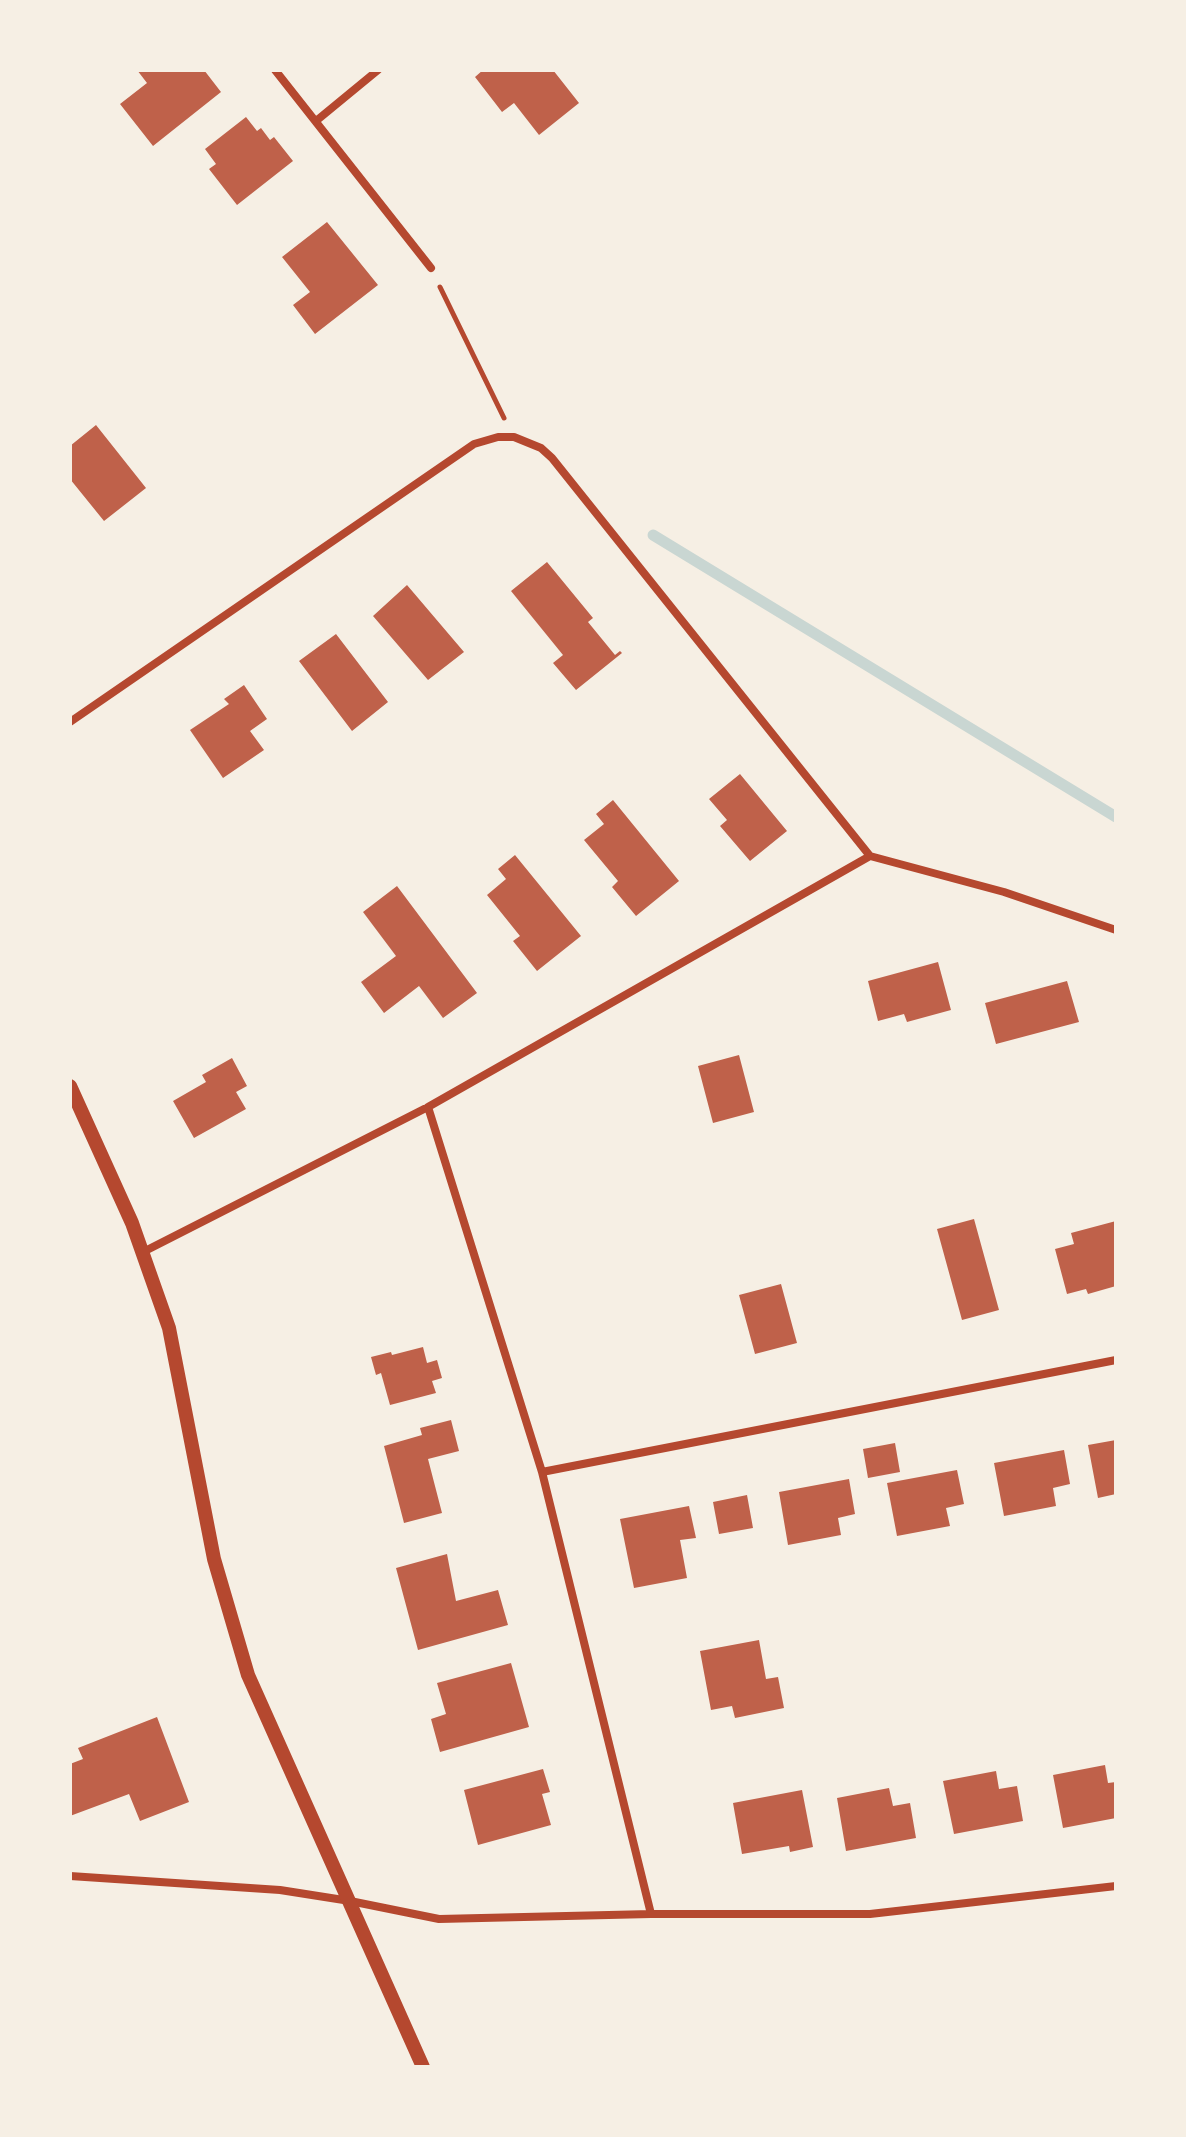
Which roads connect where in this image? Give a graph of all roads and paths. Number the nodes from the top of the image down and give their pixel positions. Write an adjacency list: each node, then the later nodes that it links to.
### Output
1 (275, 70): 3 (street)
2 (378, 70): 3 (street)
3 (316, 121): 4 (street)
4 (431, 268): 5 (path)
5 (514, 437): 6 (street); 7 (street)
6 (70, 722)
7 (870, 856): 8 (street); 10 (street)
8 (1116, 930)
9 (70, 1086): 11 (street)
10 (428, 1107): 11 (street); 13 (street)
11 (143, 1252): 16 (street)
12 (1116, 1360): 13 (street)
13 (542, 1472): 17 (street)
14 (70, 1876): 16 (street)
15 (1116, 1886): 17 (street)
16 (350, 1901): 17 (street); 18 (street)
17 (651, 1914)
18 (423, 2067)

